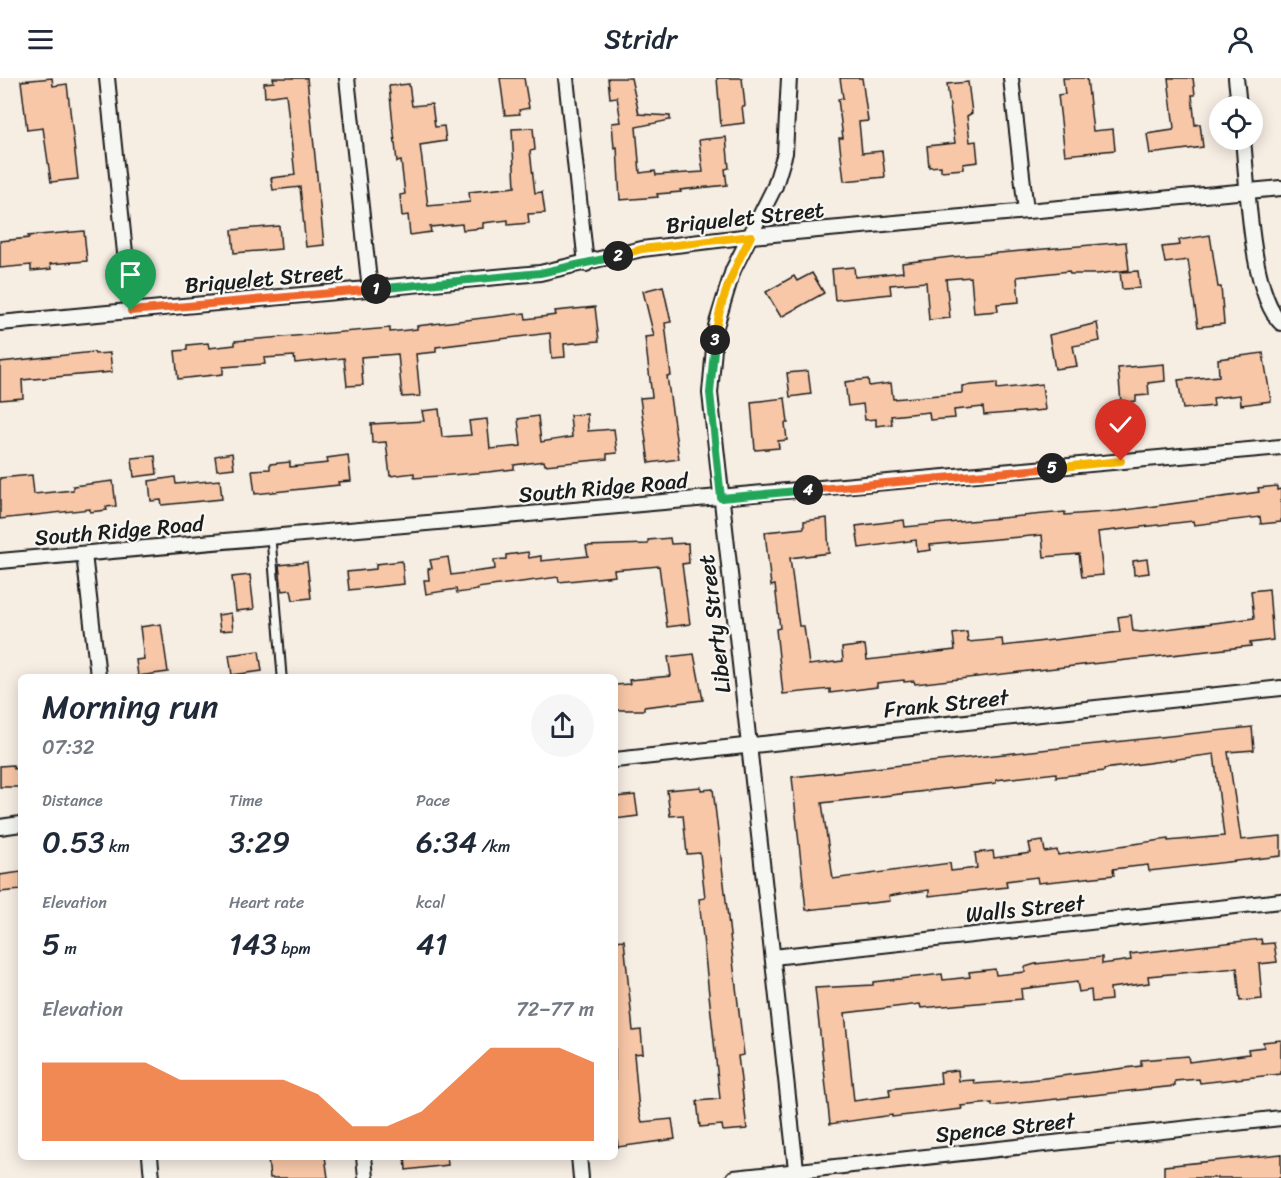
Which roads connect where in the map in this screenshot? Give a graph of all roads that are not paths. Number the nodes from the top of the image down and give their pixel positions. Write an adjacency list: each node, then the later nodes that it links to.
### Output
1 (107, 78): 15 (street)
2 (347, 78): 14 (street)
3 (566, 78): 13 (street)
4 (789, 78): 12 (street, Liberty Street)
5 (1011, 78): 11 (street)
6 (1236, 78): 7 (street)
7 (1238, 96)
8 (1244, 150): 10 (street)
9 (1281, 188): 10 (street, Briquelet Street)
10 (1248, 191): 11 (street, Briquelet Street); 17 (street)
11 (1026, 211): 12 (street, Briquelet Street)
12 (751, 236): 13 (street, Briquelet Street); 19 (street, Liberty Street)
13 (586, 264): 14 (street, Briquelet Street)
14 (370, 290): 15 (street, Briquelet Street)
15 (131, 311): 16 (street, Briquelet Street)
16 (0, 323)
17 (1281, 323)
18 (1281, 447): 19 (street, South Ridge Road)
19 (721, 498): 20 (street, South Ridge Road); 26 (street, Liberty Street)
20 (271, 538): 21 (street, South Ridge Road); 24 (lane)
21 (84, 554): 22 (street, South Ridge Road); 23 (street)
22 (0, 561)
23 (98, 674)
24 (282, 674)
25 (1281, 688): 26 (street, Frank Street)
26 (750, 746): 27 (street, Frank Street); 31 (street, Liberty Street)
27 (618, 760)
28 (18, 824): 29 (street)
29 (0, 827)
30 (1281, 901): 31 (street, Walls Street)
31 (773, 957): 36 (street, Liberty Street)
32 (1281, 1118): 36 (street, Spence Street)
33 (150, 1160): 37 (street)
34 (364, 1160): 38 (street)
35 (579, 1160): 39 (street)
36 (797, 1175): 40 (street, Spence Street)
37 (152, 1178)
38 (366, 1178)
39 (581, 1178)
40 (734, 1178)

